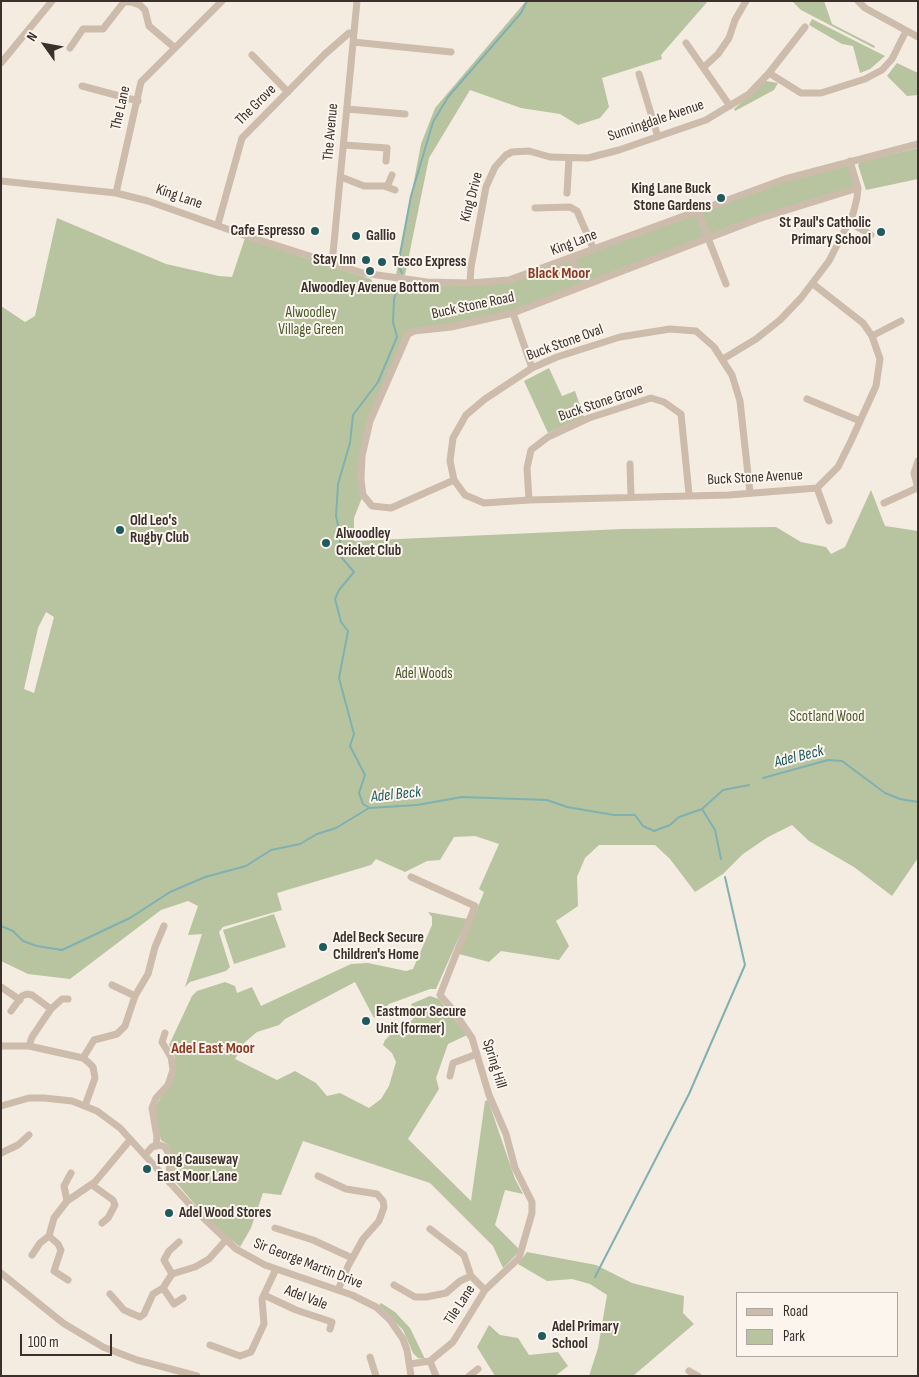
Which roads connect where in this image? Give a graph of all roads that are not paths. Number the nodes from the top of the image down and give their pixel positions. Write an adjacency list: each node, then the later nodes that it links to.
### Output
1 (52, 1): 16 (street)
2 (222, 1): 13 (street, The Lane)
3 (357, 1): 8 (street, The Avenue)
4 (746, 1): 17 (street)
5 (858, 1): 7 (street)
6 (805, 27): 18 (street, Sunningdale Avenue)
7 (906, 31): 9 (street); 18 (street)
8 (354, 33): 10 (street, The Avenue); 21 (street, The Grove)
9 (918, 37)
10 (353, 42): 14 (street); 24 (street, The Avenue)
11 (686, 43): 17 (street)
12 (70, 48): 13 (street)
13 (175, 48): 22 (street, The Lane)
14 (451, 52)
15 (252, 55): 21 (street)
16 (1, 63)
17 (704, 67): 23 (street)
18 (769, 73): 23 (street, Sunningdale Avenue)
19 (639, 74): 26 (street)
20 (82, 86): 22 (street)
21 (288, 92): 43 (street, The Grove)
22 (138, 101): 38 (street, The Lane)
23 (730, 106): 26 (street, Sunningdale Avenue)
24 (347, 109): 25 (street); 28 (street, The Avenue)
25 (405, 114)
26 (658, 137): 29 (street, Sunningdale Avenue)
27 (918, 144): 31 (street, King Lane)
28 (344, 145): 30 (street); 33 (street, The Avenue)
29 (568, 158): 39 (street); 49 (street, King Drive)
30 (386, 161)
31 (850, 161): 36 (street); 41 (street, King Lane)
32 (392, 175): 35 (street)
33 (341, 177): 35 (street); 48 (street, The Avenue)
34 (1, 181): 38 (street, King Lane)
35 (387, 187): 37 (street)
36 (858, 188): 42 (street); 45 (street, Buck Stone Road)
37 (395, 190)
38 (116, 193): 43 (street, King Lane)
39 (566, 193)
40 (535, 208): 46 (street)
41 (696, 210): 45 (street); 46 (street, King Lane)
42 (849, 222): 44 (street); 52 (street)
43 (218, 224): 48 (street, King Lane)
44 (871, 235)
45 (707, 239): 50 (street, Buck Stone Road); 51 (street)
46 (594, 250): 47 (street, King Lane)
47 (570, 260): 49 (street, King Lane); 50 (street)
48 (332, 264): 49 (street, King Lane)
49 (470, 283)
50 (586, 284): 53 (street, Buck Stone Road)
51 (726, 284)
52 (813, 284): 55 (street, Buck Stone Avenue); 56 (street)
53 (513, 313): 57 (street); 62 (street, Buck Stone Road)
54 (901, 321): 55 (street)
55 (872, 336): 59 (street, Buck Stone Avenue)
56 (723, 358): 57 (street, Buck Stone Oval); 65 (street)
57 (532, 368): 62 (street, Buck Stone Oval)
58 (807, 399): 59 (street)
59 (860, 421): 63 (street, Buck Stone Avenue)
60 (918, 461): 64 (street)
61 (630, 464): 67 (street)
62 (454, 480): 68 (street, Buck Stone Avenue)
63 (817, 488): 65 (street, Buck Stone Avenue); 70 (street)
64 (918, 489): 69 (street)
65 (750, 493): 66 (street, Buck Stone Avenue)
66 (689, 494): 67 (street, Buck Stone Avenue); 68 (street, Buck Stone Grove)
67 (631, 497): 68 (street, Buck Stone Avenue)
68 (529, 500)
69 (884, 503)
70 (829, 521)
71 (411, 877): 83 (street, Spring Hill)
72 (164, 926): 75 (street)
73 (112, 985): 75 (street)
74 (1, 987): 77 (street)
75 (135, 996): 84 (street)
76 (68, 999): 78 (street)
77 (20, 1000): 78 (street); 79 (street)
78 (51, 1009): 82 (street)
79 (11, 1011)
80 (165, 1033): 90 (street)
81 (1, 1046): 82 (street)
82 (29, 1046): 84 (street)
83 (477, 1054): 85 (street); 104 (street, Spring Hill)
84 (83, 1058): 87 (street)
85 (450, 1076)
86 (1, 1106): 87 (street, Sir George Martin Drive)
87 (85, 1106): 89 (street, Sir George Martin Drive)
88 (29, 1135): 91 (street)
89 (130, 1140): 92 (street, Sir George Martin Drive); 96 (street)
90 (156, 1146): 92 (street); 95 (street)
91 (1, 1153)
92 (145, 1155): 95 (street, Sir George Martin Drive)
93 (72, 1173): 97 (street)
94 (318, 1176): 106 (street)
95 (170, 1183): 102 (street, Sir George Martin Drive)
96 (92, 1185): 97 (street); 98 (street)
97 (67, 1201): 101 (street)
98 (102, 1223)
99 (275, 1228): 106 (street)
100 (430, 1230): 110 (street)
101 (49, 1236): 105 (street); 111 (street)
102 (225, 1241): 107 (street, Sir George Martin Drive); 109 (street)
103 (179, 1242): 109 (street)
104 (523, 1248): 115 (street, Tile Lane)
105 (32, 1255)
106 (352, 1258): 114 (street)
107 (276, 1269): 114 (street, Sir George Martin Drive); 117 (street)
108 (1, 1273): 126 (street)
109 (172, 1274): 113 (street)
110 (471, 1276): 112 (street); 115 (street)
111 (68, 1280)
112 (394, 1285)
113 (163, 1288): 116 (street); 118 (street)
114 (338, 1290): 123 (street, Sir George Martin Drive)
115 (485, 1290): 122 (street, Tile Lane)
116 (110, 1294)
117 (264, 1295): 119 (street, Adel Vale); 120 (street)
118 (183, 1298)
119 (330, 1329)
120 (210, 1345)
121 (370, 1357): 127 (street)
122 (430, 1361): 123 (street); 129 (street)
123 (410, 1364): 128 (street, Sir George Martin Drive)
124 (478, 1369): 130 (street)
125 (688, 1371): 131 (street)
126 (197, 1376)
127 (376, 1376)
128 (411, 1376)
129 (436, 1376)
130 (469, 1376)
131 (698, 1376)

